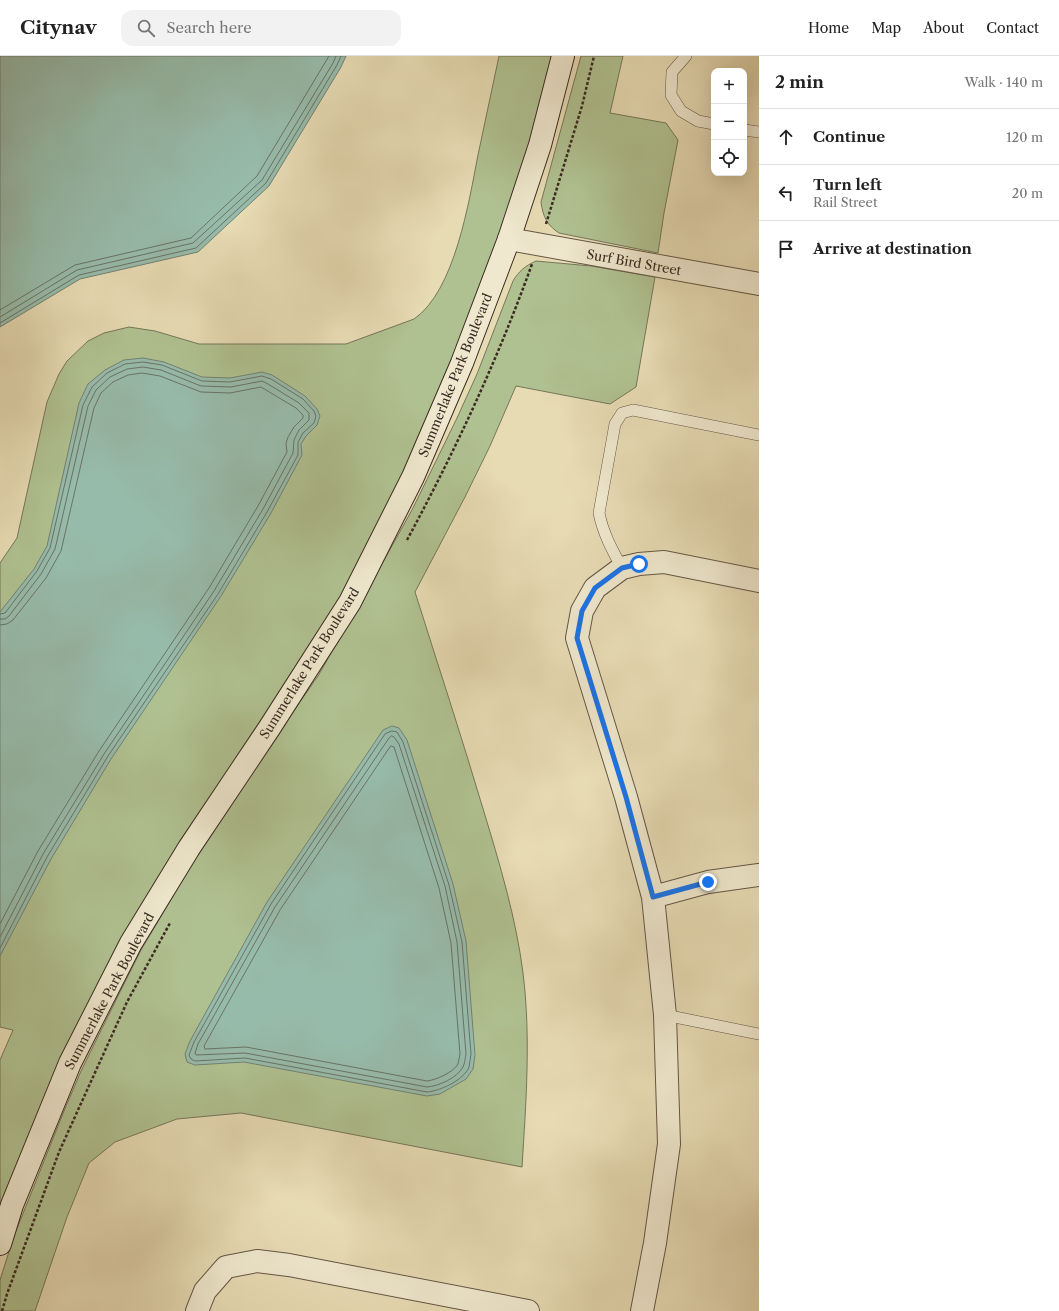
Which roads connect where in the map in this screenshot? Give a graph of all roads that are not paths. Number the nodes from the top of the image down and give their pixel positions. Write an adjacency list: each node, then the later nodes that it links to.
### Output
1 (564, 56): 6 (street, Summerlake Park Boulevard)
2 (686, 56): 3 (lane)
3 (711, 123)
4 (747, 130): 5 (lane)
5 (759, 132)
6 (509, 239): 7 (street, Surf Bird Street); 15 (street, Summerlake Park Boulevard)
7 (759, 284)
8 (759, 435): 9 (lane)
9 (622, 568): 10 (street); 12 (street)
10 (759, 580)
11 (759, 875): 12 (street)
12 (653, 897): 13 (street)
13 (665, 1015): 14 (lane); 18 (street)
14 (759, 1034)
15 (0, 1244)
16 (197, 1311): 17 (street)
17 (528, 1311)
18 (642, 1311)

